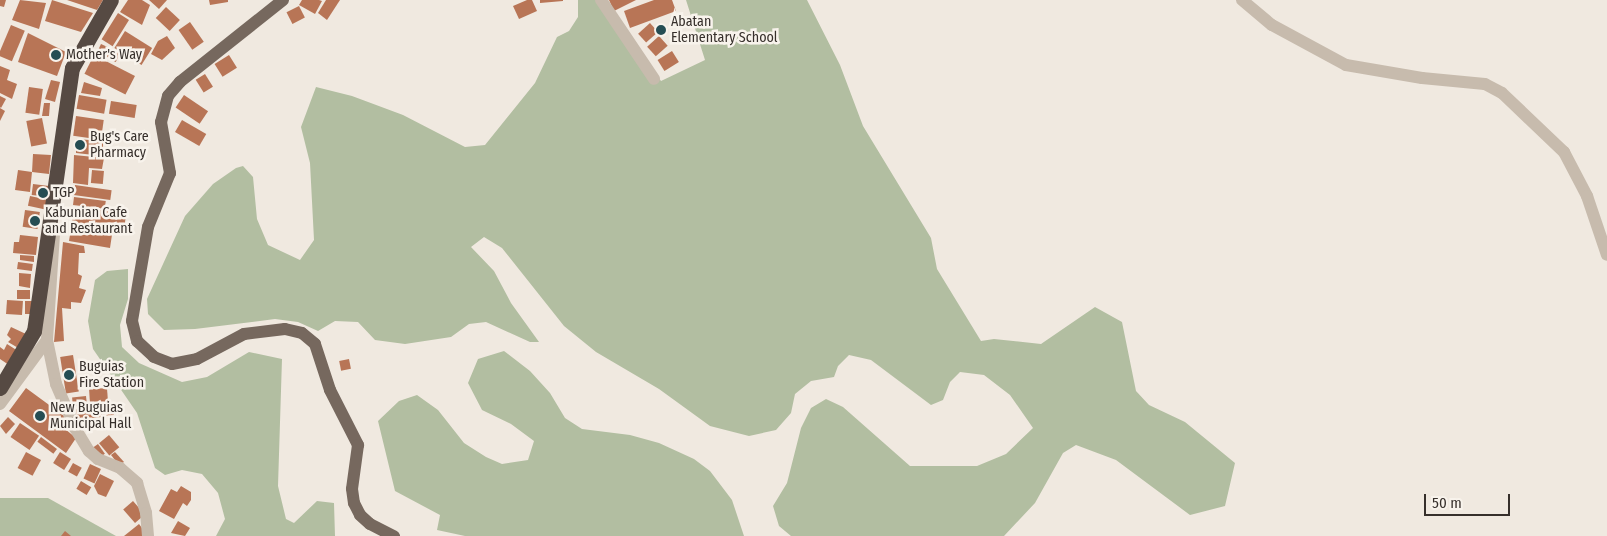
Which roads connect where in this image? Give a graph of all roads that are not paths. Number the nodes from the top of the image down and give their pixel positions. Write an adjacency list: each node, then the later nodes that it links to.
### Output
1 (111, 0): 6 (highway)
2 (284, 0): 12 (main road)
3 (601, 0): 5 (street)
4 (1242, 0): 7 (street)
5 (654, 79)
6 (51, 209): 8 (street); 9 (highway)
7 (1607, 256)
8 (47, 340): 10 (street); 11 (street)
9 (0, 388)
10 (0, 404)
11 (148, 536)
12 (394, 536)

